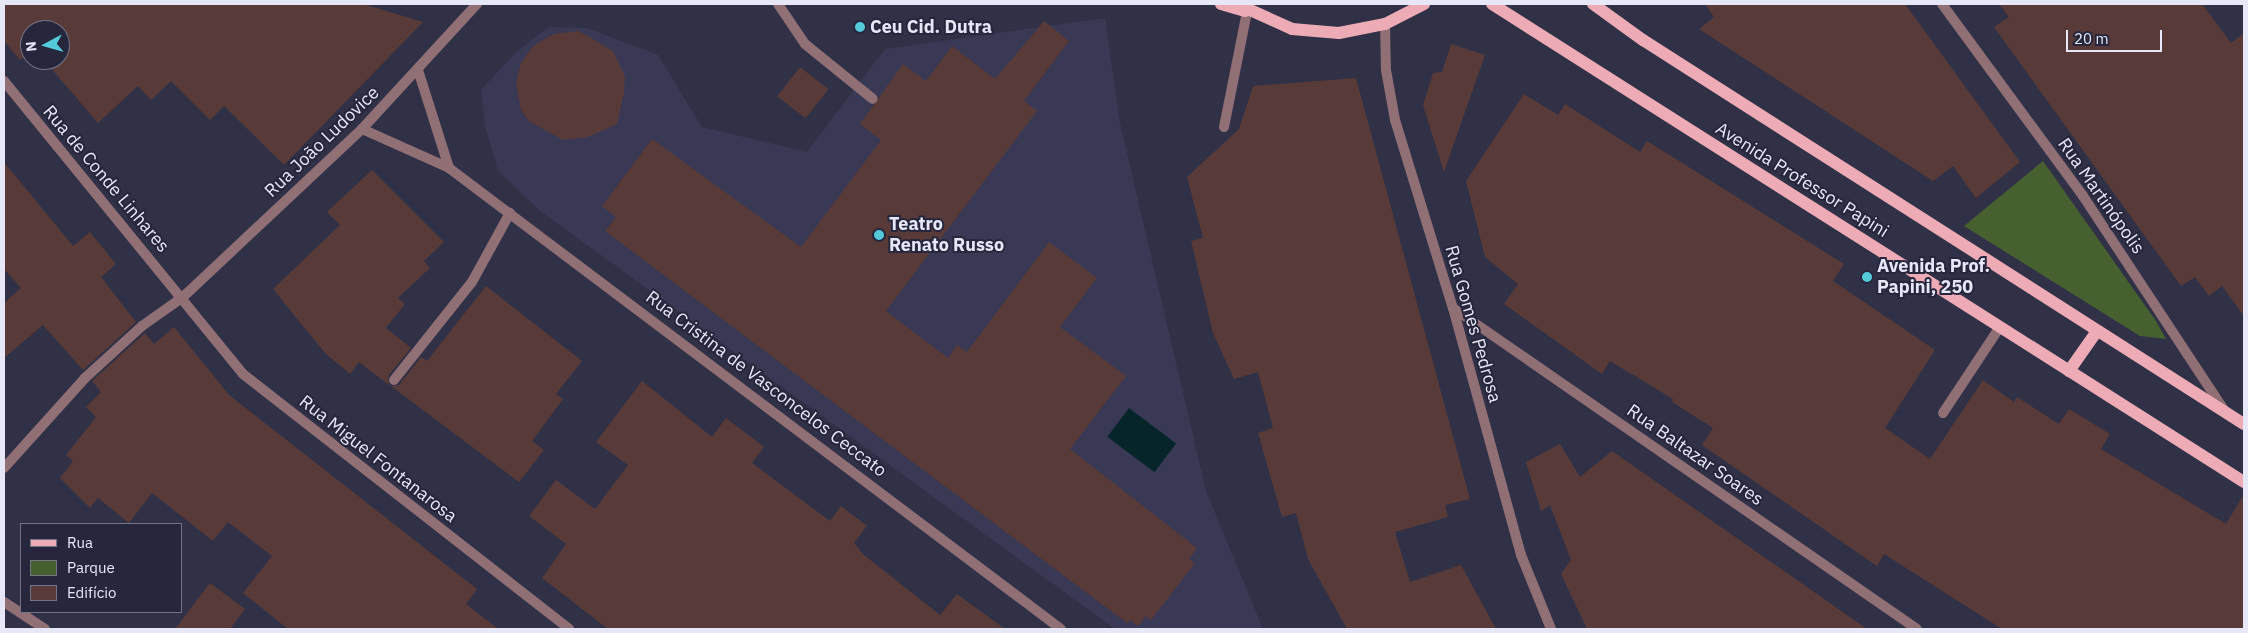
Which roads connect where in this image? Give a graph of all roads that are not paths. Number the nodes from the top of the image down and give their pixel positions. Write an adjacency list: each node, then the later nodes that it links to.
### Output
1 (477, 4): 11 (street, Rua João Ludovice)
2 (778, 4): 13 (street)
3 (1221, 4): 9 (main road)
4 (1237, 4): 9 (main road)
5 (1424, 4): 10 (main road)
6 (1492, 4): 20 (main road, Avenida Professor Papini)
7 (1593, 4): 21 (main road, Avenida Professor Papini)
8 (1942, 4): 24 (street, Rua Martinópolis)
9 (1247, 12): 10 (main road); 14 (street)
10 (1385, 24): 19 (street, Rua Gomes Pedrosa)
11 (418, 70): 15 (street, Rua João Ludovice); 16 (street)
12 (4, 81): 18 (street, Rua de Conde Linhares)
13 (873, 99)
14 (1224, 127)
15 (362, 129): 16 (street, Rua Cristina de Vasconcelos Ceccato); 18 (street, Rua João Ludovice)
16 (449, 168): 17 (street, Rua Cristina de Vasconcelos Ceccato)
17 (510, 213): 23 (street); 34 (street, Rua Cristina de Vasconcelos Ceccato)
18 (184, 297): 27 (street, Rua João Ludovice); 33 (street, Rua Miguel Fontanarosa)
19 (1453, 308): 35 (street, Rua Gomes Pedrosa); 36 (street, Rua Baltazar Soares)
20 (2000, 327): 22 (main road, Avenida Professor Papini); 25 (street)
21 (2097, 330): 22 (main road); 24 (main road, Avenida Professor Papini)
22 (2069, 371): 28 (main road, Avenida Professor Papini)
23 (394, 380)
24 (2225, 412): 26 (main road, Avenida Professor Papini)
25 (1943, 413)
26 (2244, 424)
27 (4, 468)
28 (2244, 482)
29 (4, 602): 30 (street)
30 (20, 612)
31 (21, 613): 32 (street)
32 (46, 629)
33 (569, 629)
34 (1061, 629)
35 (1552, 629)
36 (1917, 629)

